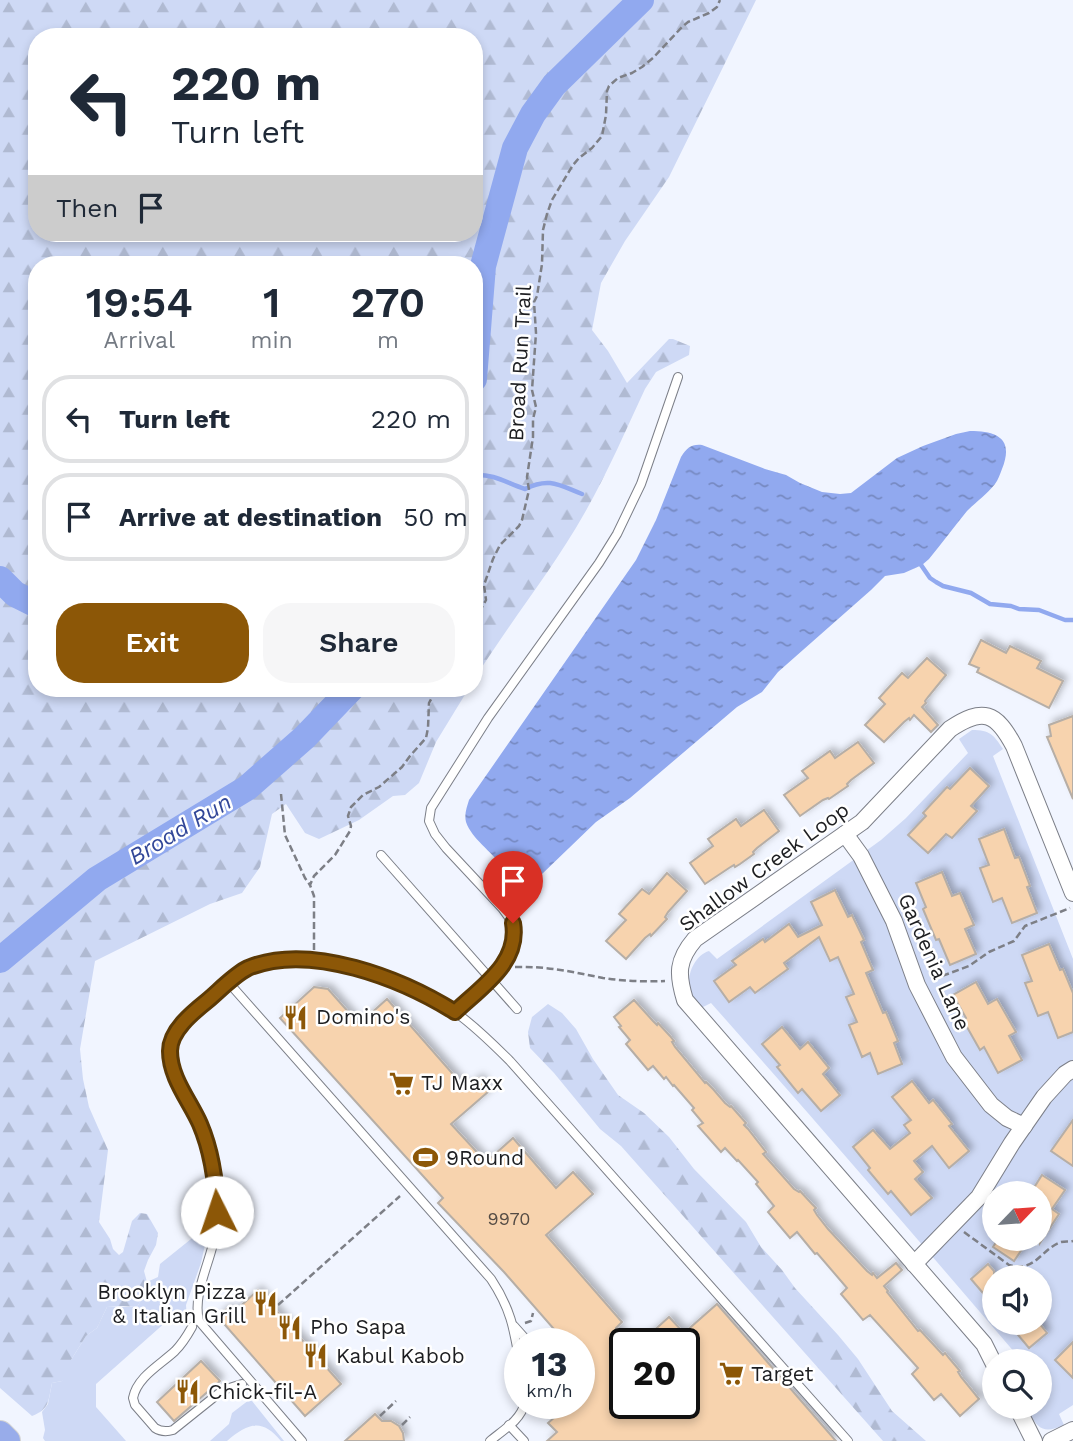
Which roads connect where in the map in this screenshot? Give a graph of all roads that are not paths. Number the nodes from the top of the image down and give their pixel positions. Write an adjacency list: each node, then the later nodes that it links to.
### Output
1 (678, 377): 5 (lane)
2 (845, 834): 4 (street, Shallow Creek Loop); 10 (street, Gardenia Lane); 11 (street, Shallow Creek Loop)
3 (381, 855): 5 (lane)
4 (1073, 893)
5 (490, 979): 7 (lane); 8 (lane)
6 (229, 983): 8 (lane); 12 (lane); 22 (lane)
7 (517, 1009)
8 (455, 1012): 25 (lane)
9 (1073, 1069): 10 (street)
10 (1024, 1126): 11 (street)
11 (914, 1264): 14 (street)
12 (514, 1326)
13 (192, 1327): 15 (lane)
14 (986, 1349)
15 (242, 1384)
16 (514, 1419): 18 (lane)
17 (1023, 1419): 26 (street)
18 (509, 1425): 23 (lane); 24 (lane)
19 (1073, 1430): 27 (street)
20 (0, 1434): 21 (highway)
21 (7, 1441)
22 (302, 1441)
23 (490, 1441)
24 (524, 1441)
25 (848, 1441)
26 (1034, 1441)
27 (1051, 1441)

